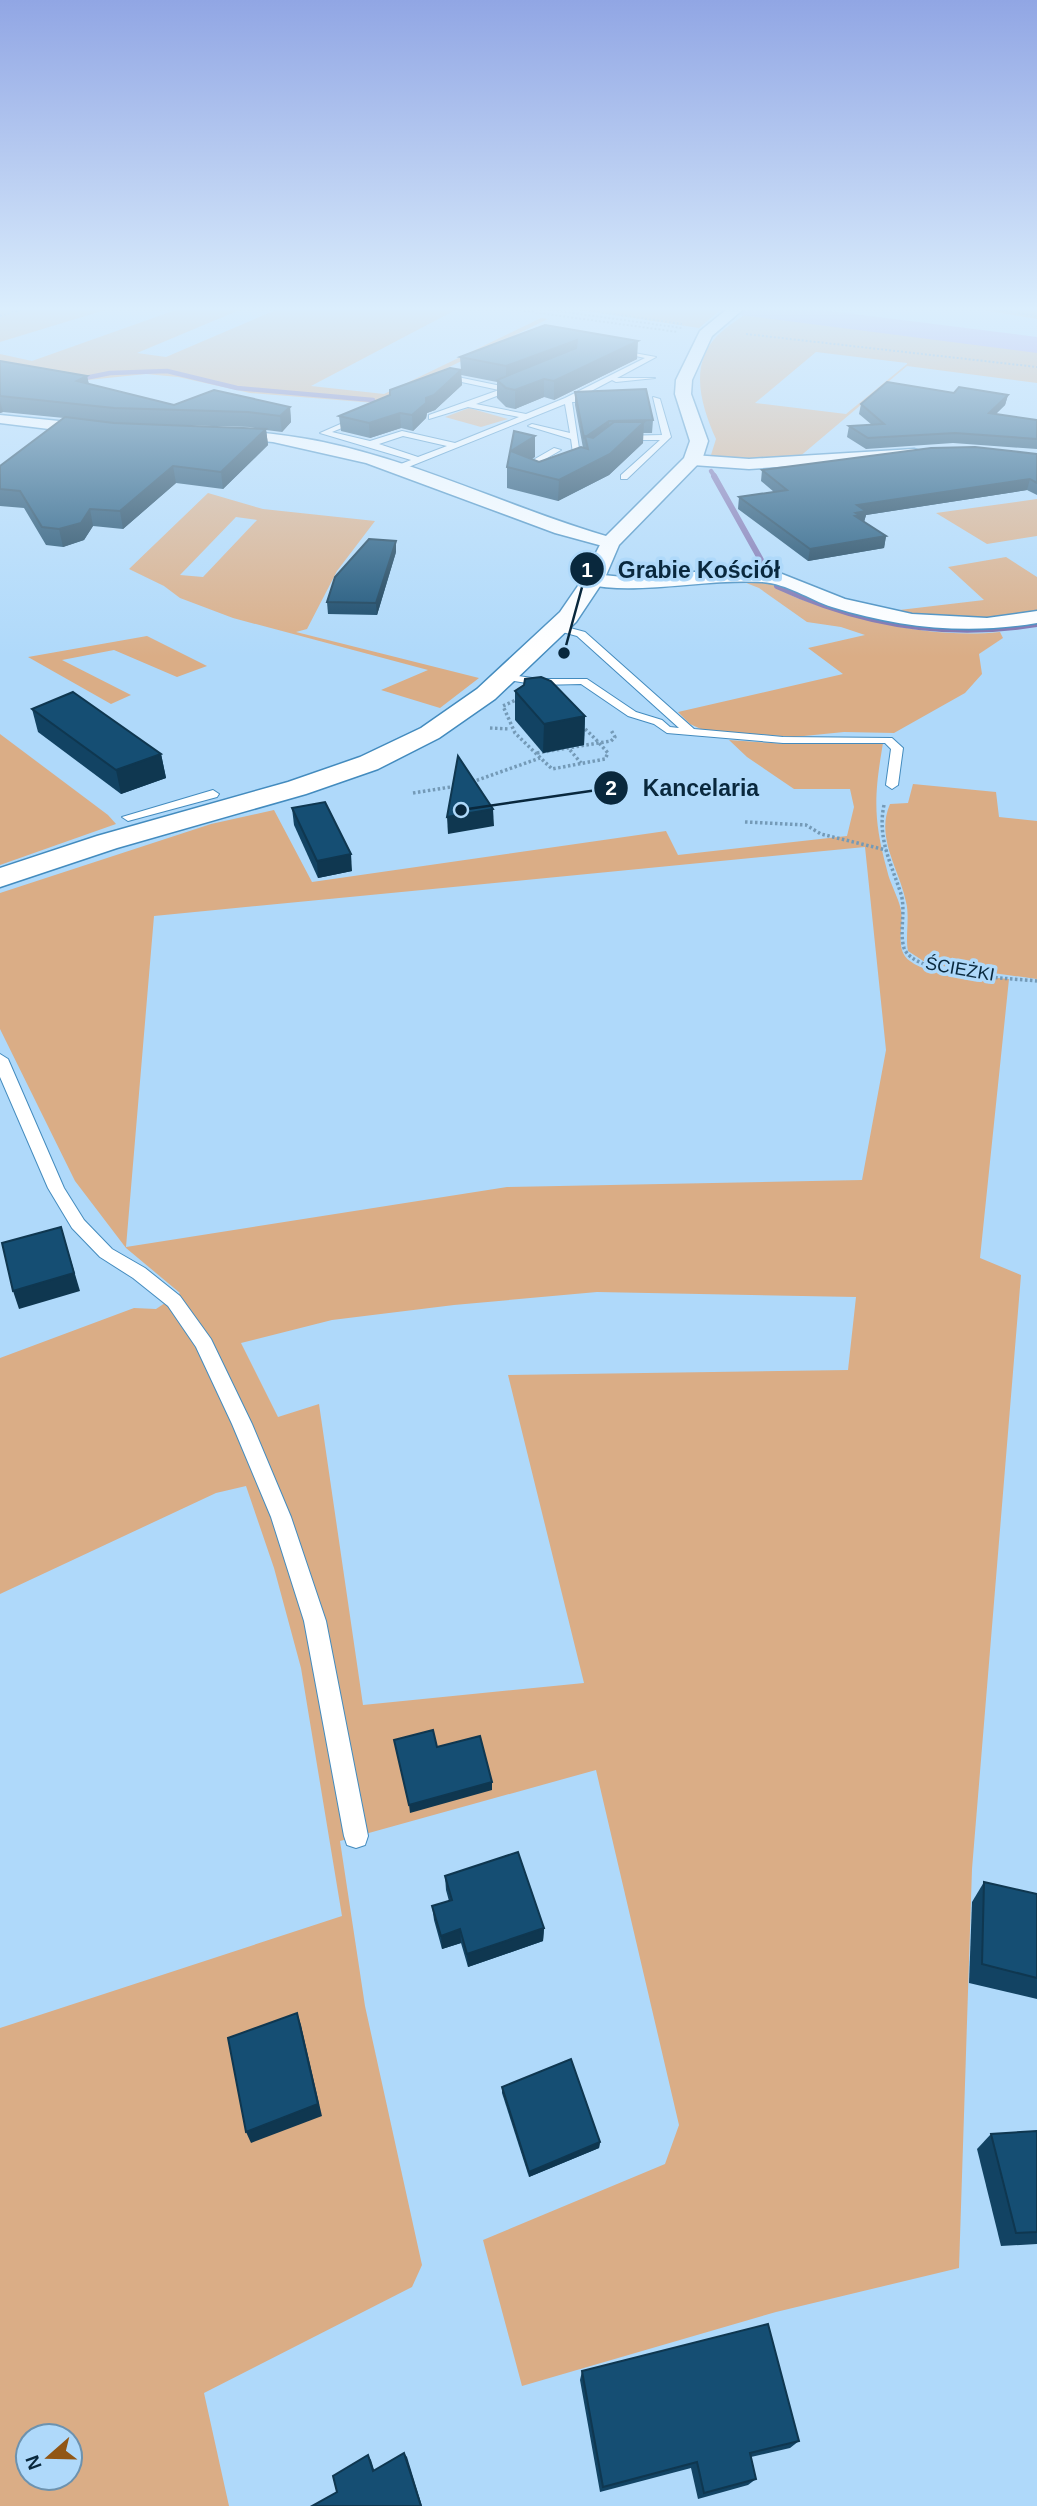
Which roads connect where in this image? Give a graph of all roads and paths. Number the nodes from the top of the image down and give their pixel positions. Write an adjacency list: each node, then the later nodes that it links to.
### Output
1 (36, 423): 8 (street)
2 (347, 423): 13 (lane)
3 (508, 423): 14 (lane)
4 (572, 423): 10 (lane)
5 (663, 423): 11 (lane)
6 (694, 423): 19 (street)
7 (532, 426): 10 (lane)
8 (117, 432)
9 (202, 434): 20 (street)
10 (574, 437): 16 (lane)
11 (667, 437): 12 (lane); 22 (lane)
12 (610, 438)
13 (371, 443): 14 (lane); 18 (lane)
14 (456, 445): 18 (lane)
15 (557, 450): 21 (lane)
16 (577, 453)
17 (931, 453): 19 (street)
18 (419, 460): 20 (lane)
19 (692, 460): 23 (street)
20 (396, 469): 23 (street)
21 (531, 474)
22 (624, 477)
23 (610, 543): 24 (street)
24 (593, 580): 25 (street); 26 (street)
25 (1037, 617)
26 (559, 628): 27 (street); 28 (lane)
27 (505, 677): 28 (lane); 42 (street)
28 (691, 732): 35 (lane)
29 (613, 737): 30 (path)
30 (600, 743): 31 (path); 32 (path); 34 (path)
31 (570, 750): 32 (path); 34 (path)
32 (536, 753): 33 (path)
33 (540, 758): 34 (path); 36 (path)
34 (581, 763)
35 (892, 785)
36 (413, 793)
37 (213, 794): 39 (lane)
38 (882, 811): 41 (path, ŚCIEŻKI)
39 (128, 817)
40 (745, 822): 41 (path)
41 (886, 850): 43 (path, ŚCIEŻKI)
42 (0, 878)
43 (1037, 981)
44 (0, 1059): 45 (lane)
45 (356, 1836)

